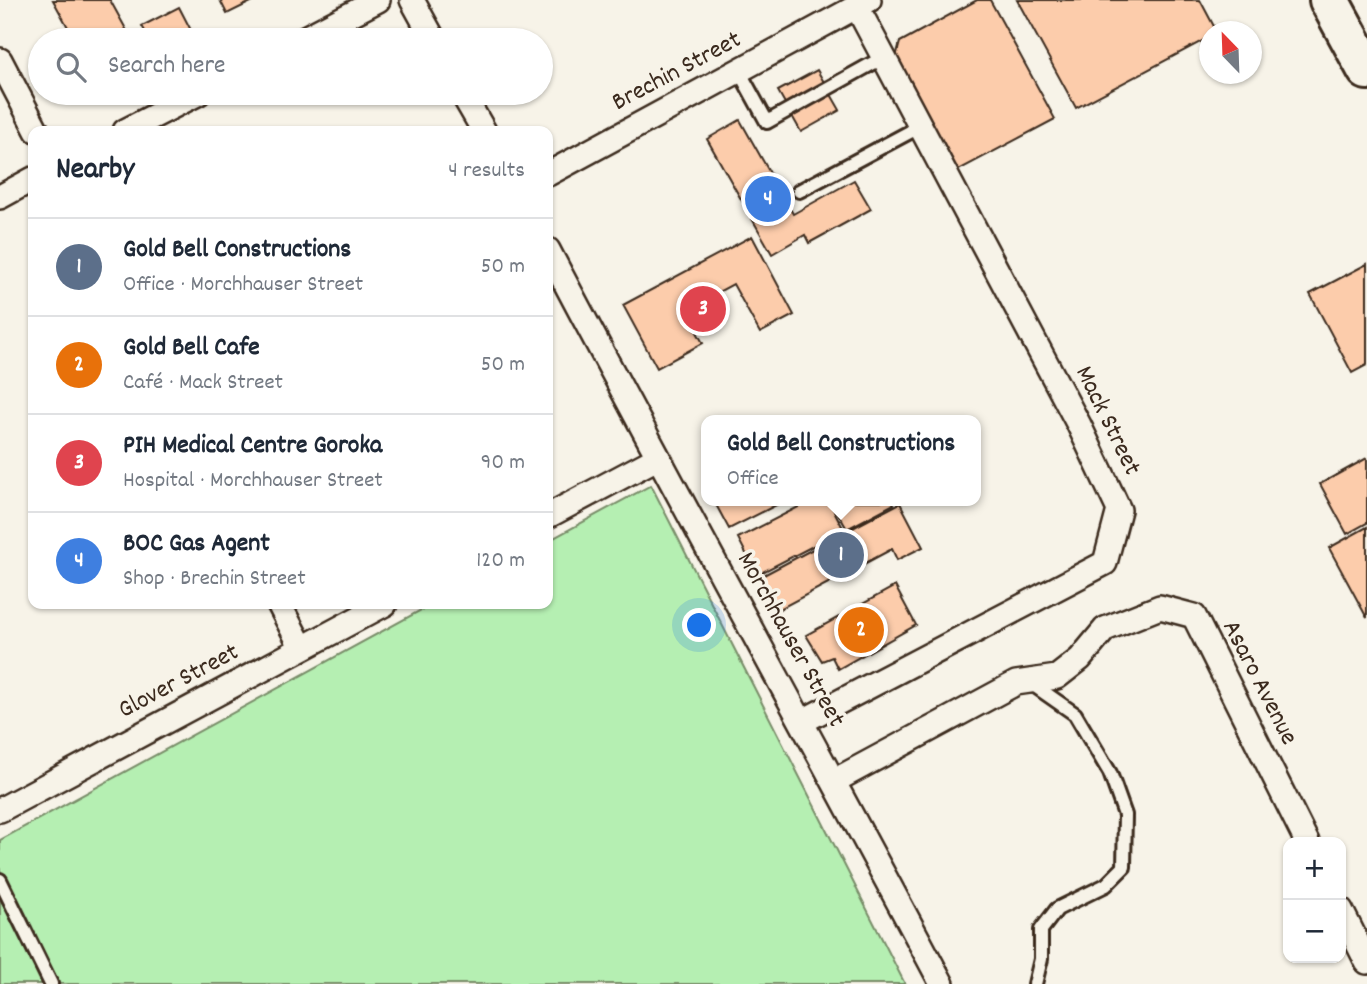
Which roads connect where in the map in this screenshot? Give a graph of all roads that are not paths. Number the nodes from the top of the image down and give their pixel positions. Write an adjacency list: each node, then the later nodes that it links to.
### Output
1 (378, 0): 5 (street)
2 (412, 0): 6 (street)
3 (1329, 0): 9 (highway)
4 (863, 4): 7 (street, Mack Street); 10 (street, Brechin Street)
5 (324, 28)
6 (427, 28)
7 (884, 57): 10 (lane); 16 (street, Mack Street)
8 (0, 60): 13 (street)
9 (1367, 70)
10 (739, 71): 17 (street, Brechin Street)
11 (176, 105): 14 (street)
12 (470, 105): 15 (street)
13 (34, 126)
14 (135, 126)
15 (481, 126)
16 (921, 126): 19 (lane); 28 (street, Mack Street)
17 (553, 171)
18 (28, 182): 20 (street)
19 (799, 191)
20 (0, 197)
21 (553, 260): 22 (street, Morchhauser Street)
22 (657, 458): 23 (street); 28 (street, Morchhauser Street)
23 (553, 513)
24 (282, 609): 26 (street)
25 (376, 609): 26 (street, Glover Street)
26 (302, 648): 30 (street, Glover Street)
27 (1016, 683): 29 (street, Asaro Avenue); 31 (street, Asaro Avenue); 37 (lane)
28 (803, 721): 29 (street, Morchhauser Street)
29 (834, 781): 36 (street, Morchhauser Street)
30 (0, 810)
31 (1304, 837)
32 (0, 880): 35 (lane)
33 (1346, 920): 34 (street)
34 (1367, 962)
35 (51, 984)
36 (942, 984)
37 (1035, 984)

